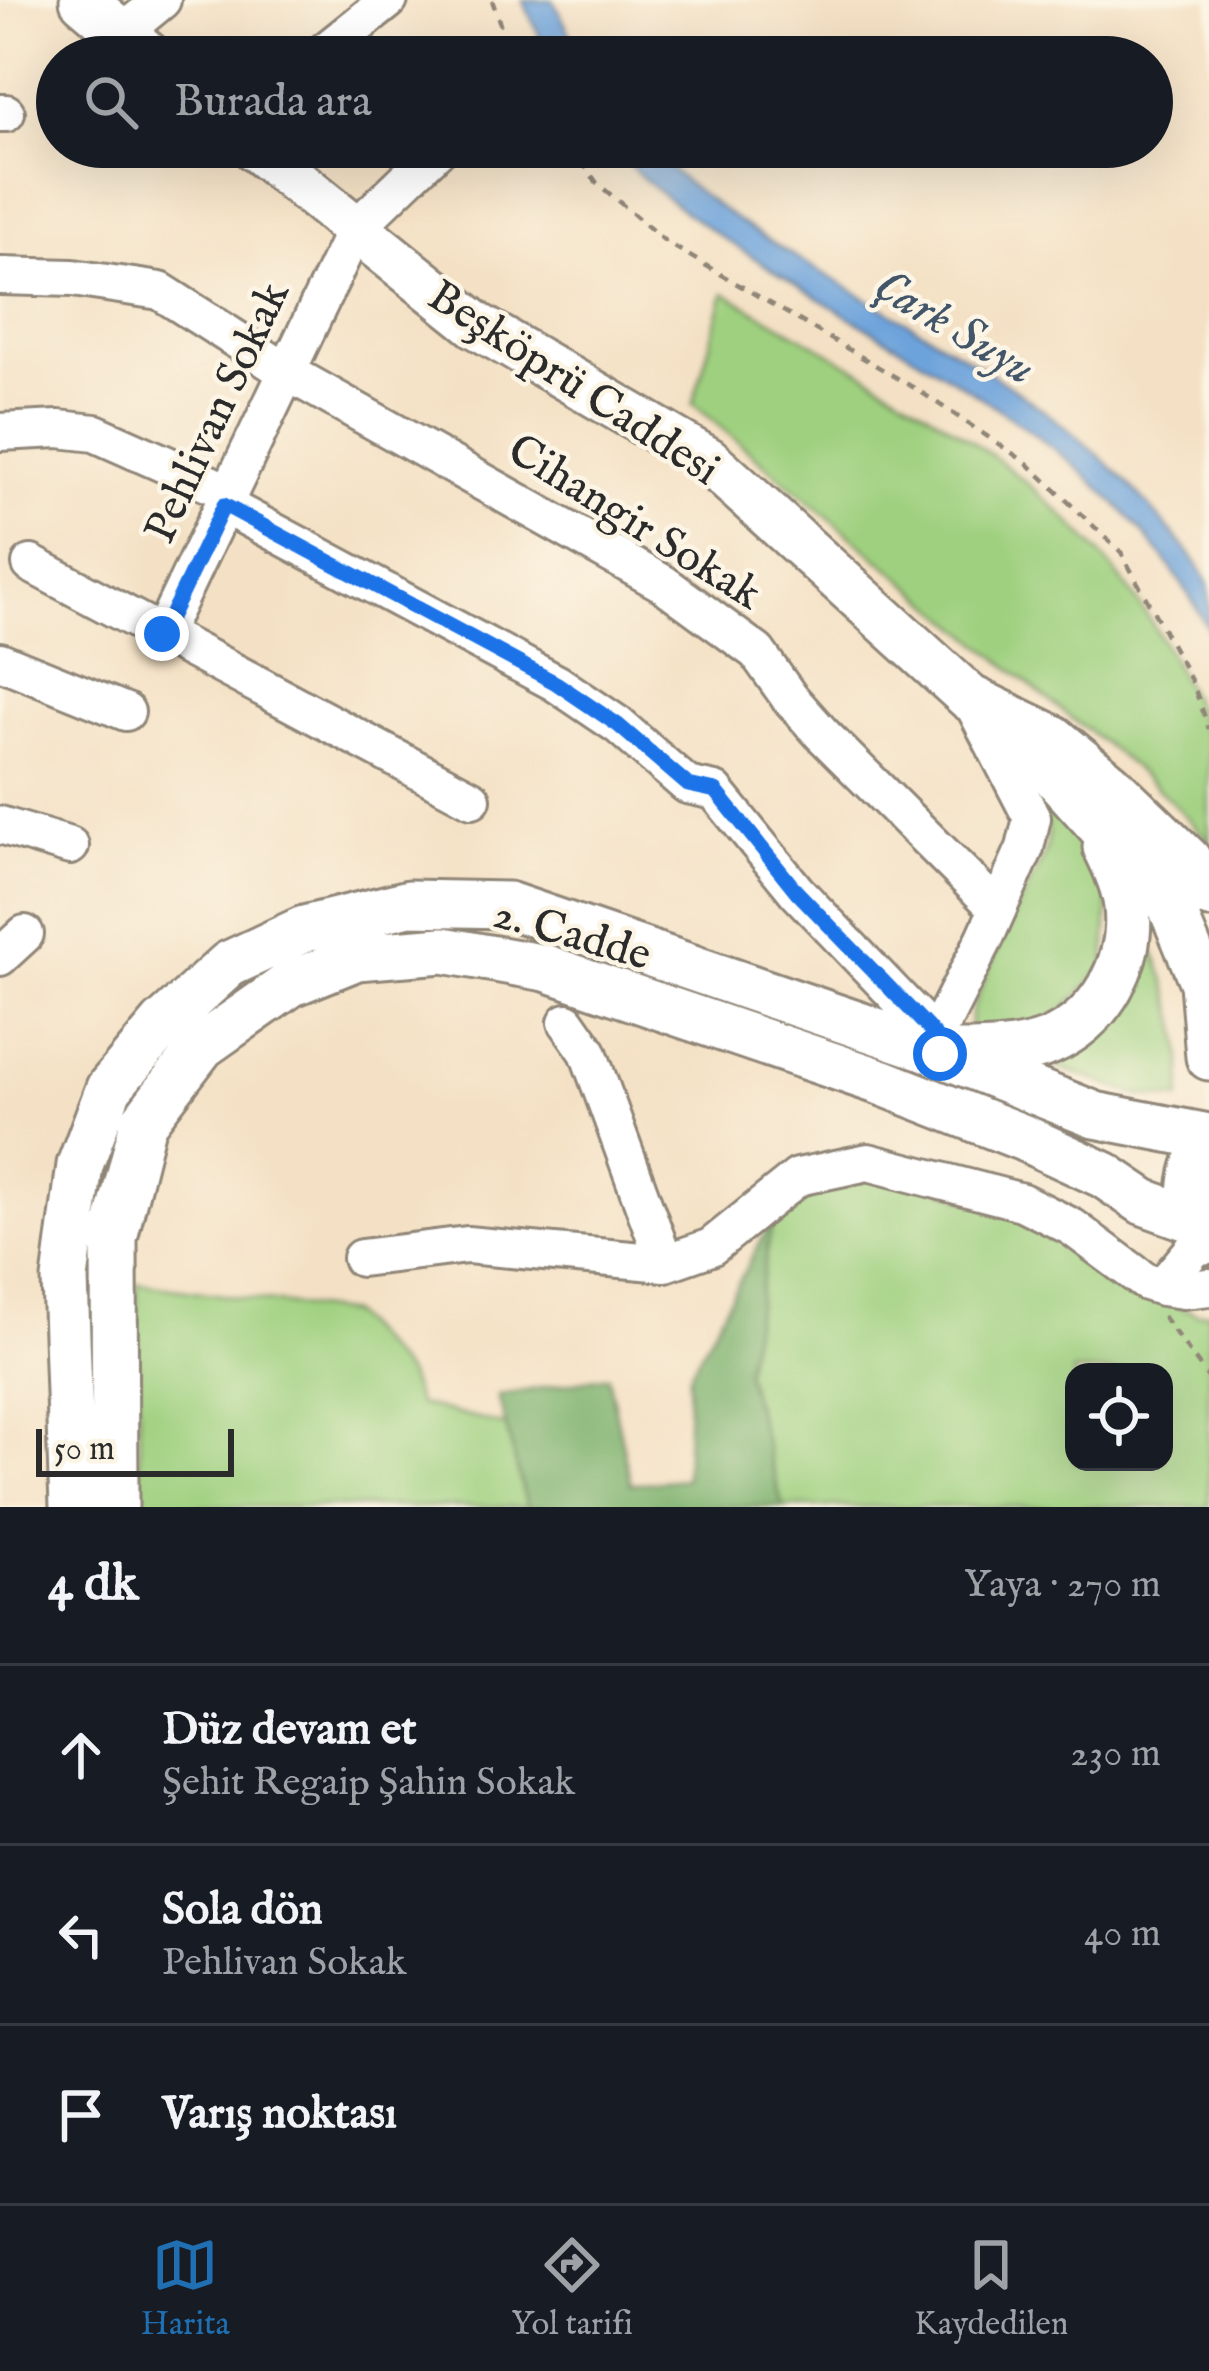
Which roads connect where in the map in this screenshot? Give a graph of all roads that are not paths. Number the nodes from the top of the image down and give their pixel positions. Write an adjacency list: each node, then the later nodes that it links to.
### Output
1 (162, 0): 3 (street)
2 (389, 0): 4 (street)
3 (106, 19)
4 (344, 36)
5 (280, 168): 7 (main road, Beşköprü Caddesi)
6 (418, 168): 7 (street)
7 (355, 229): 9 (street, Pehlivan Sokak); 15 (main road, Beşköprü Caddesi)
8 (0, 276): 9 (street, Cihangir Sokak)
9 (287, 372): 11 (street, Pehlivan Sokak); 22 (street, Cihangir Sokak)
10 (0, 432): 11 (street)
11 (227, 499): 13 (street, Pehlivan Sokak); 24 (street)
12 (31, 564): 13 (street)
13 (162, 634): 17 (street)
14 (0, 661): 16 (street)
15 (984, 706): 18 (main road, Beşköprü Caddesi); 21 (main road, Beşköprü Caddesi); 22 (street)
16 (126, 712)
17 (472, 799)
18 (1091, 817): 24 (main road); 25 (main road, Beşköprü Caddesi)
19 (0, 825): 20 (street)
20 (70, 847)
21 (1209, 896)
22 (998, 909): 24 (street)
23 (567, 1022): 29 (street)
24 (934, 1046): 26 (main road, 2. Cadde); 32 (main road, 2. Cadde)
25 (1209, 1057)
26 (1209, 1137): 27 (main road)
27 (1202, 1234): 30 (street); 33 (main road, 2. Cadde)
28 (362, 1258): 29 (street)
29 (665, 1263): 30 (street)
30 (1154, 1284): 31 (street)
31 (1209, 1287)
32 (73, 1507)
33 (115, 1507)

